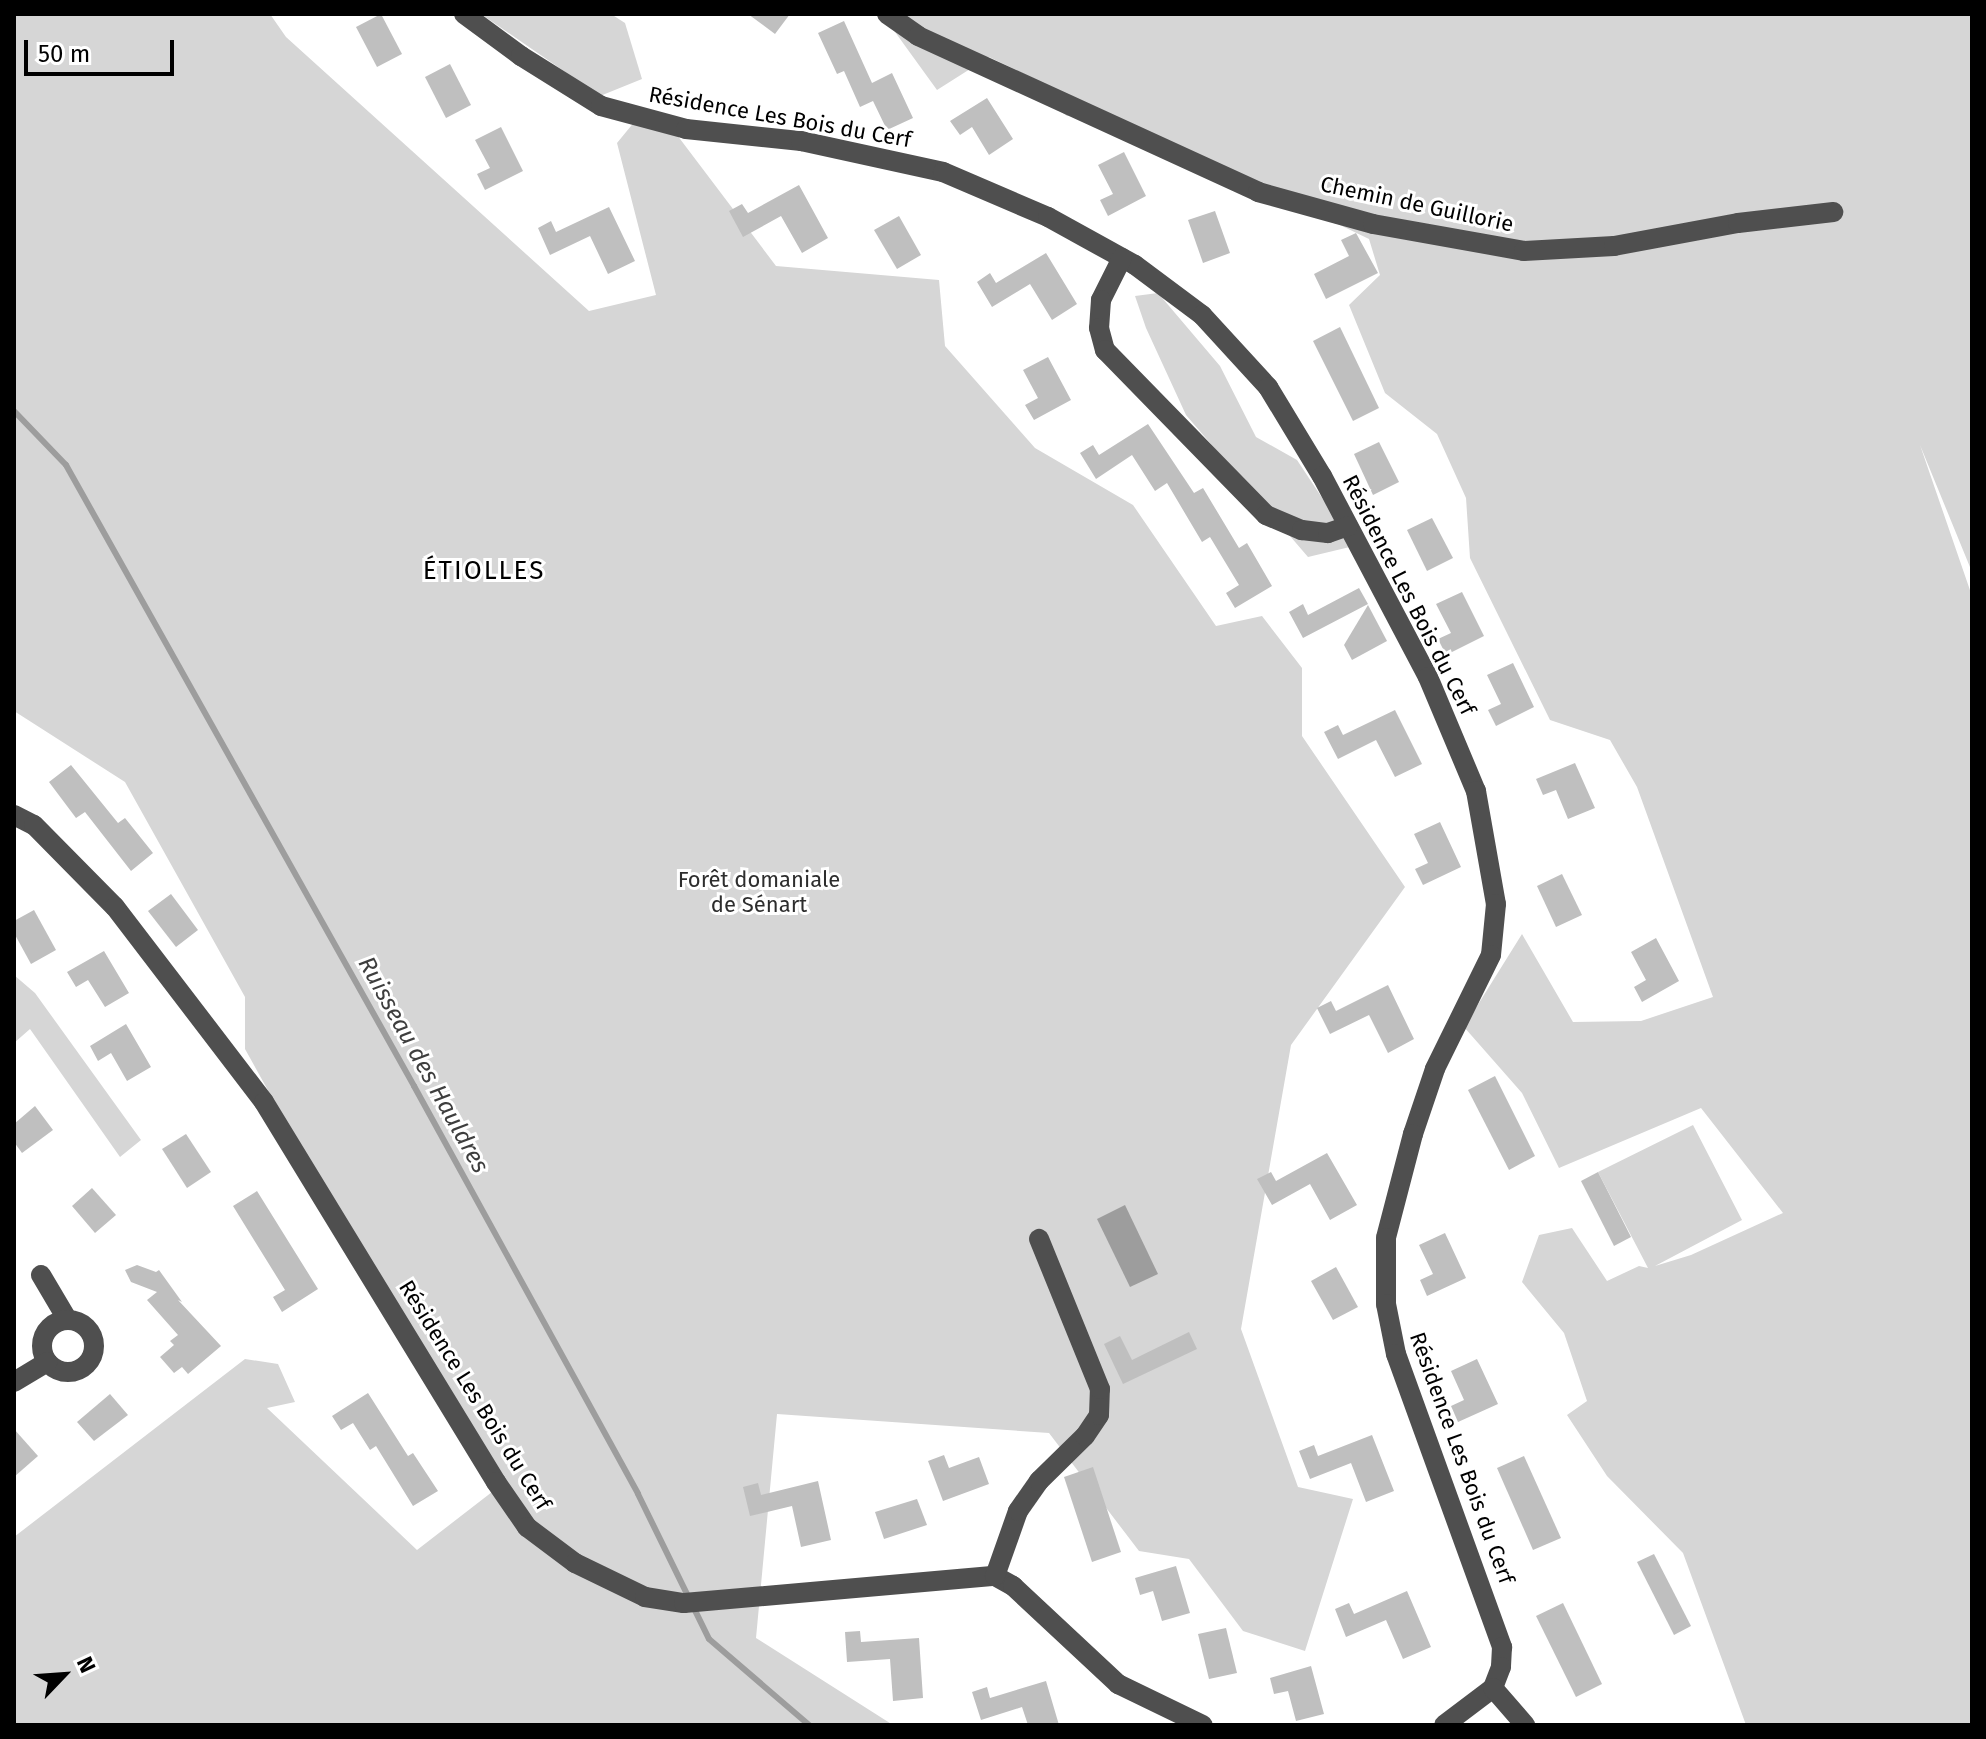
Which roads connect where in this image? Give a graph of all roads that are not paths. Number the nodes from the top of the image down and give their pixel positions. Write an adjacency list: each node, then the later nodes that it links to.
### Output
1 (464, 14): 4 (street, Résidence Les Bois du Cerf)
2 (887, 14): 3 (street, Chemin de Guillorie)
3 (1833, 212)
4 (1122, 258): 5 (street, Résidence Les Bois du Cerf); 5 (street)
5 (1348, 526): 13 (street, Résidence Les Bois du Cerf)
6 (14, 815): 12 (street, Résidence Les Bois du Cerf)
7 (1039, 1239): 12 (street)
8 (41, 1275): 9 (street)
9 (67, 1319): 10 (street); 10 (street)
10 (47, 1362): 11 (street)
11 (14, 1382)
12 (995, 1576): 14 (street)
13 (1493, 1688): 15 (street); 16 (street)
14 (1203, 1725)
15 (1444, 1725)
16 (1525, 1725)

